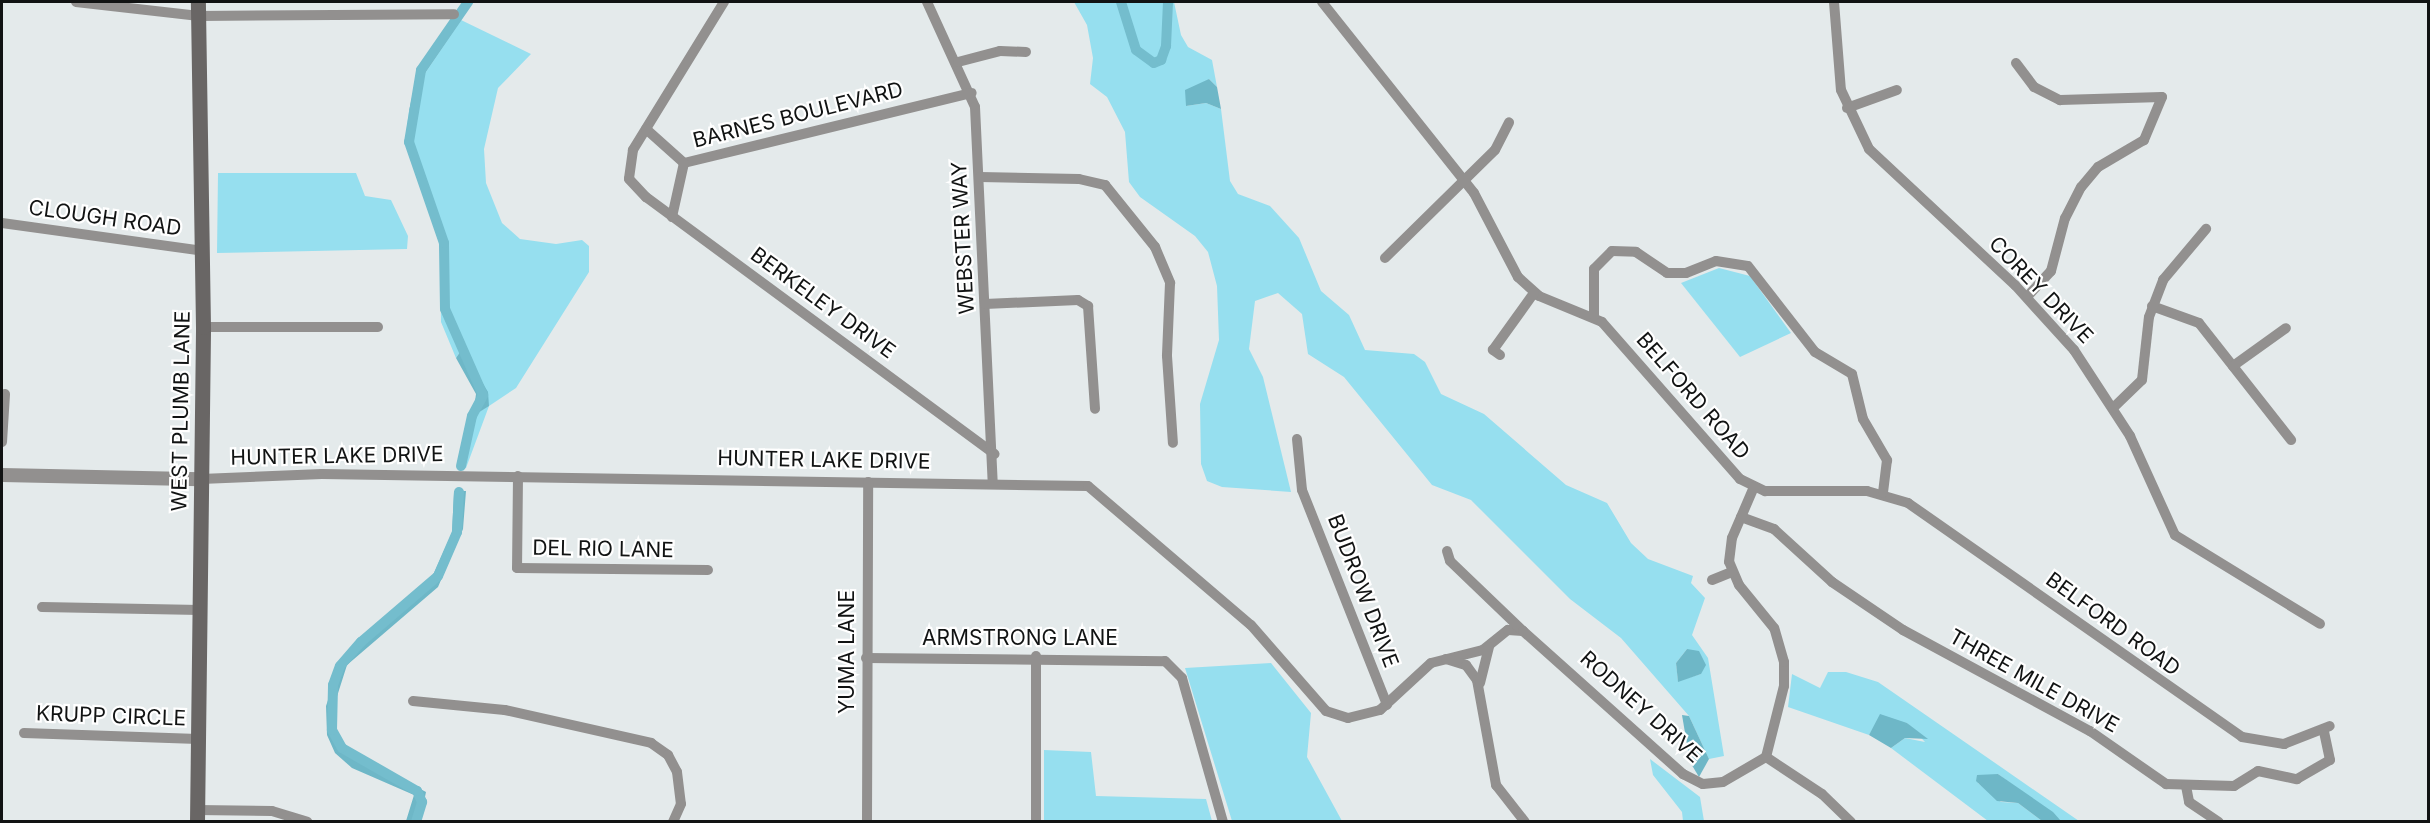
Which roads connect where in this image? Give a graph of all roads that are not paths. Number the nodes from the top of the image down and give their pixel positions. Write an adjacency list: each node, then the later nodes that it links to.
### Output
1 (76, 2): 6 (street)
2 (724, 2): 15 (street, BERKELEY DRIVE)
3 (927, 2): 9 (street, WEBSTER WAY)
4 (1322, 2): 18 (street, BELFORD ROAD)
5 (1834, 2): 13 (street, COREY DRIVE)
6 (198, 9): 7 (street); 22 (main road, WEST PLUMB LANE)
7 (454, 14)
8 (1026, 52): 9 (street)
9 (958, 62): 12 (street, WEBSTER WAY)
10 (2016, 63): 25 (street)
11 (1897, 90): 13 (street)
12 (972, 93): 16 (street, BARNES BOULEVARD); 17 (street, WEBSTER WAY)
13 (1847, 108): 25 (street, COREY DRIVE)
14 (1509, 122): 18 (street)
15 (646, 129): 16 (street, BARNES BOULEVARD); 19 (street, BERKELEY DRIVE)
16 (684, 163): 19 (street)
17 (980, 177): 26 (street, WEBSTER WAY); 40 (street)
18 (1464, 181): 23 (street); 24 (street, BELFORD ROAD)
19 (672, 217): 41 (street, BERKELEY DRIVE)
20 (2, 224): 22 (street, CLOUGH ROAD)
21 (2206, 229): 27 (street)
22 (203, 251): 29 (main road, WEST PLUMB LANE)
23 (1385, 258)
24 (1534, 293): 28 (street, BELFORD ROAD); 32 (street)
25 (2027, 297): 35 (street, COREY DRIVE)
26 (985, 304): 36 (street); 41 (street, WEBSTER WAY)
27 (2152, 306): 33 (street); 35 (street)
28 (1594, 316): 47 (street, BELFORD ROAD); 48 (street)
29 (203, 327): 30 (street); 44 (main road, WEST PLUMB LANE)
30 (378, 327)
31 (2286, 328): 33 (street)
32 (1500, 355)
33 (2233, 366): 38 (street)
34 (5, 394): 39 (street)
35 (2113, 408): 56 (street, COREY DRIVE)
36 (1095, 409)
37 (1297, 439): 64 (street, BUDROW DRIVE)
38 (2291, 440)
39 (2, 442)
40 (1173, 443)
41 (994, 454): 46 (street, WEBSTER WAY)
42 (2, 475): 44 (street, HUNTER LAKE DRIVE)
43 (518, 476): 44 (street, HUNTER LAKE DRIVE); 45 (street, HUNTER LAKE DRIVE); 51 (street, DEL RIO LANE)
44 (201, 479): 55 (main road, WEST PLUMB LANE)
45 (868, 482): 46 (street, HUNTER LAKE DRIVE); 60 (street, YUMA LANE)
46 (993, 484): 64 (street, HUNTER LAKE DRIVE)
47 (1754, 487): 48 (street, BELFORD ROAD); 49 (street)
48 (1883, 493): 65 (street, BELFORD ROAD)
49 (1741, 517): 52 (street); 69 (street, THREE MILE DRIVE)
50 (1447, 551): 57 (street, RODNEY DRIVE)
51 (708, 570)
52 (1732, 572): 53 (street); 68 (street)
53 (1712, 580)
54 (42, 607): 55 (street)
55 (200, 610): 67 (main road, WEST PLUMB LANE)
56 (2320, 624)
57 (1523, 631): 58 (street, HUNTER LAKE DRIVE); 68 (street, RODNEY DRIVE)
58 (1490, 644): 61 (street, HUNTER LAKE DRIVE); 62 (street)
59 (1036, 656): 60 (street, ARMSTRONG LANE); 74 (street); 75 (street, ARMSTRONG LANE)
60 (866, 658): 73 (street, YUMA LANE)
61 (1440, 659): 62 (street); 64 (street, HUNTER LAKE DRIVE)
62 (1481, 695): 76 (street)
63 (413, 701): 72 (street)
64 (1387, 705)
65 (2327, 728): 69 (street, THREE MILE DRIVE)
66 (24, 733): 67 (street, KRUPP CIRCLE)
67 (198, 739): 70 (main road, WEST PLUMB LANE)
68 (1766, 757): 77 (street)
69 (2186, 786): 78 (street)
70 (197, 816): 71 (street)
71 (307, 822)
72 (673, 822)
73 (867, 822)
74 (1036, 822)
75 (1223, 822)
76 (1525, 822)
77 (1851, 822)
78 (2219, 822)

